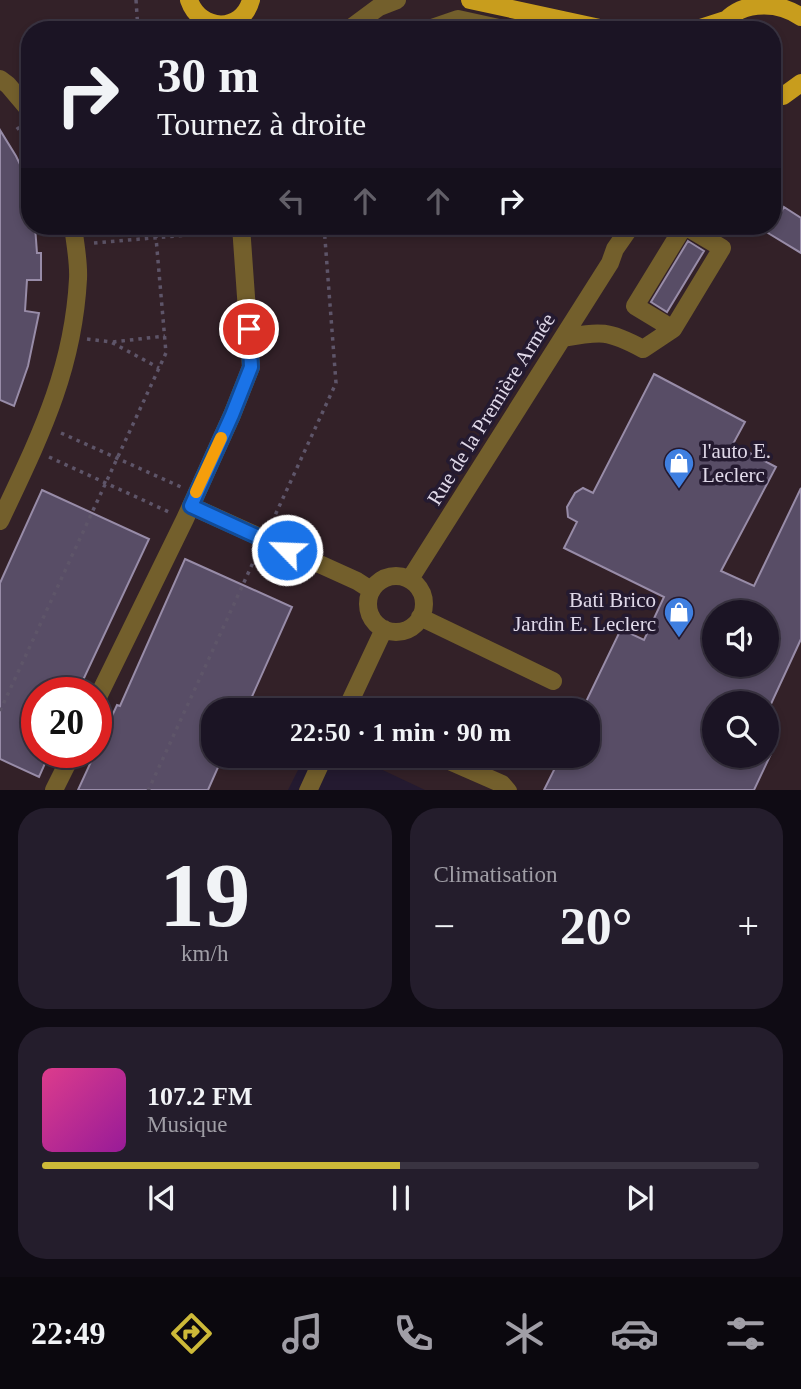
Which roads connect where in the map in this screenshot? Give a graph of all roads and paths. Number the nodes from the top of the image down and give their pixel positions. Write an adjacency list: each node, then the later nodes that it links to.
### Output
1 (136, 0): 9 (path)
2 (190, 0): 10 (main road)
3 (251, 0): 11 (main road)
4 (397, 0): 12 (street)
5 (470, 0): 6 (main road)
6 (506, 3): 13 (main road)
7 (743, 3): 8 (main road); 14 (main road)
8 (796, 10)
9 (137, 21)
10 (205, 21)
11 (238, 21)
12 (360, 21)
13 (575, 21)
14 (726, 21)
15 (0, 79): 18 (street)
16 (801, 83): 17 (main road)
17 (781, 96)
18 (21, 100)
19 (74, 235): 28 (street)
20 (156, 235): 27 (path)
21 (182, 235): 27 (path)
22 (242, 235): 35 (street)
23 (325, 235): 37 (path)
24 (620, 235): 32 (street, Rue de la Première Armée)
25 (676, 235): 29 (street)
26 (695, 235): 29 (street)
27 (156, 238): 28 (path); 30 (path)
28 (75, 245): 31 (street)
29 (673, 329): 32 (street)
30 (164, 336): 33 (path); 34 (path)
31 (72, 337): 33 (path); 36 (street)
32 (564, 338): 38 (street, Rue de la Première Armée)
33 (111, 342): 34 (path)
34 (159, 368): 45 (path)
35 (191, 506): 37 (street); 42 (street)
36 (0, 521)
37 (264, 540): 39 (street); 50 (path)
38 (410, 579): 39 (street); 40 (street)
39 (371, 590): 41 (street)
40 (420, 617): 41 (street); 43 (street)
41 (384, 629): 44 (street)
42 (108, 677)
43 (552, 681)
44 (352, 698)
45 (0, 711)
46 (65, 768): 49 (street)
47 (318, 768): 51 (street)
48 (465, 768): 52 (street)
49 (54, 790)
50 (148, 790)
51 (308, 790)
52 (508, 790)

